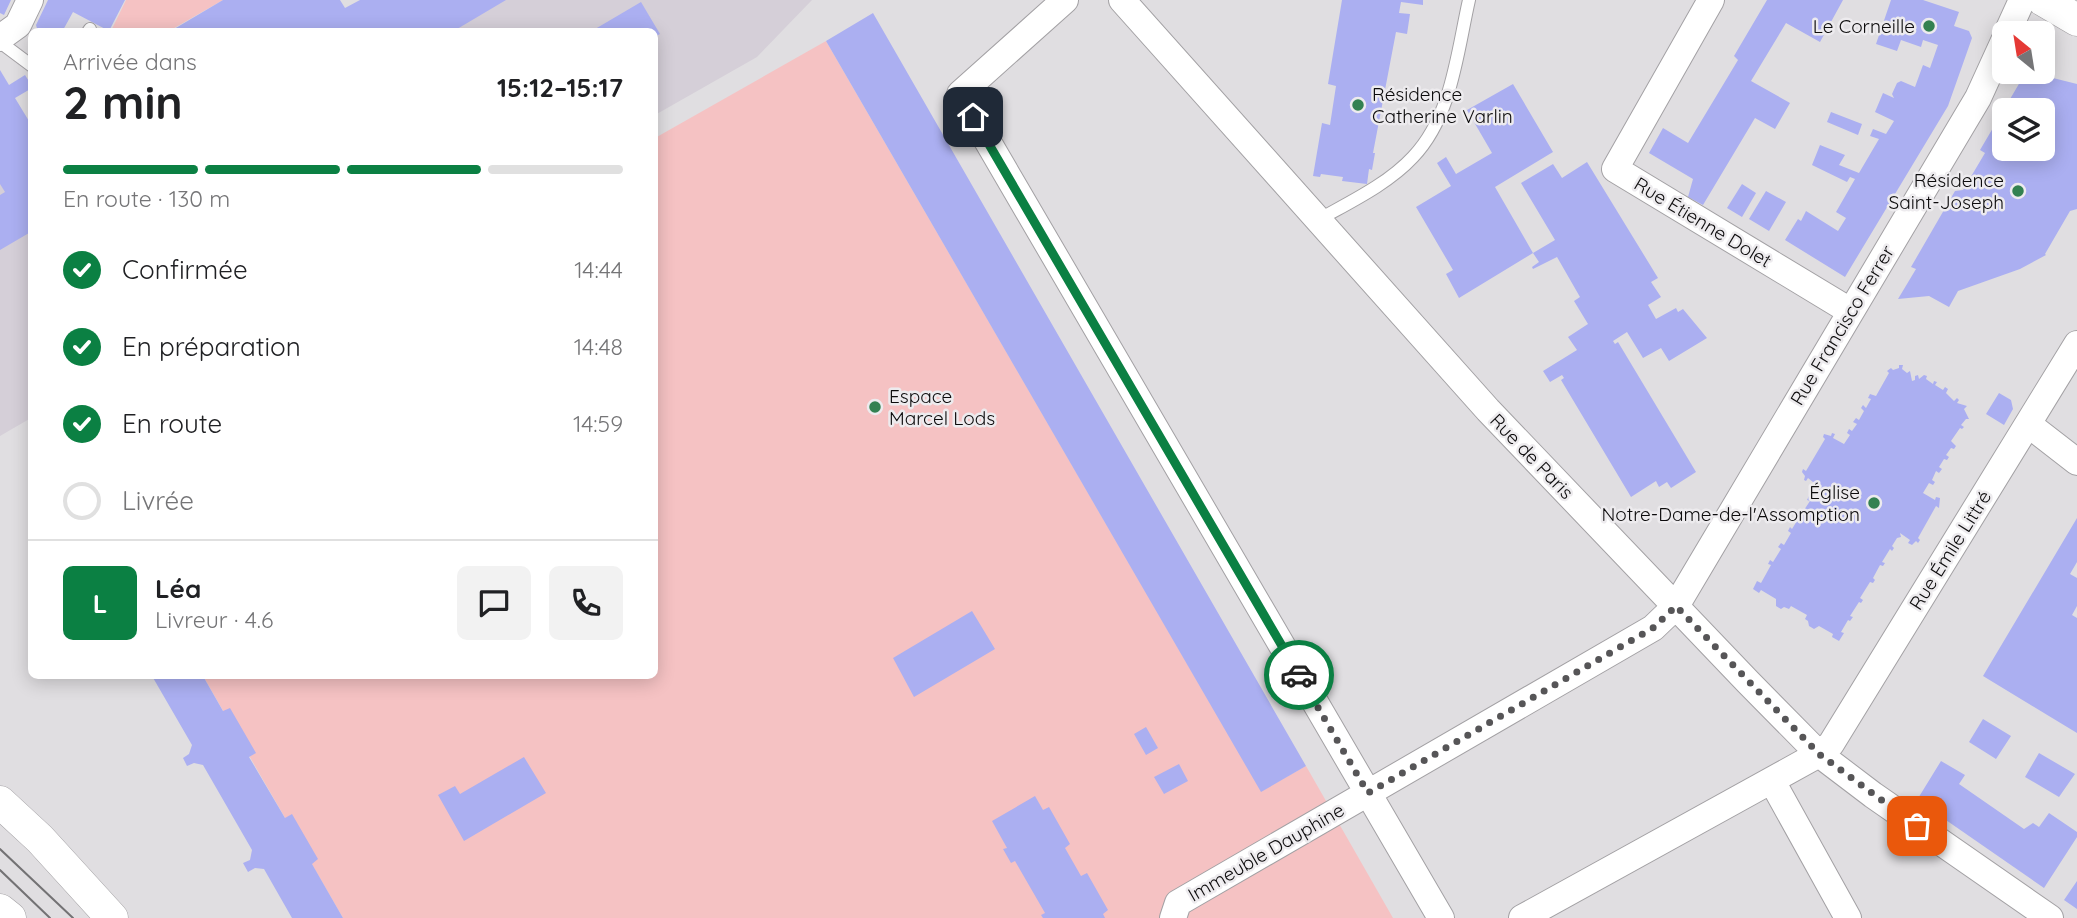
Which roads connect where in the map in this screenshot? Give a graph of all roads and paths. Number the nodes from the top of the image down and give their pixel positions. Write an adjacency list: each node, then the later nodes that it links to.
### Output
1 (30, 0): 10 (street)
2 (1065, 0): 21 (street)
3 (1122, 0): 13 (street, Rue de Paris)
4 (1469, 0): 13 (lane)
5 (1711, 0): 14 (street, Rue Étienne Dolet)
6 (2022, 0): 9 (street)
7 (2043, 0): 8 (street)
8 (2077, 20)
9 (2012, 21)
10 (0, 40): 11 (lane)
11 (28, 63)
12 (1992, 67): 14 (street, Rue Francisco Ferrer)
13 (1318, 220): 18 (street, Rue de Paris)
14 (1850, 311): 18 (street, Rue Francisco Ferrer)
15 (2077, 344): 16 (street, Rue Émile Littré)
16 (2028, 424): 17 (street); 19 (street, Rue Émile Littré)
17 (2077, 462)
18 (1676, 606): 19 (street, Rue de Paris); 21 (street, Rue Francisco Ferrer)
19 (1819, 754): 20 (street); 30 (street, Rue de Paris)
20 (1772, 781): 28 (street); 29 (street)
21 (1368, 793): 26 (street, Immeuble Dauphine); 27 (street)
22 (0, 802): 25 (street)
23 (0, 910): 24 (street)
24 (10, 918)
25 (112, 918)
26 (1172, 918)
27 (1441, 918)
28 (1522, 918)
29 (1848, 918)
30 (2050, 918)

